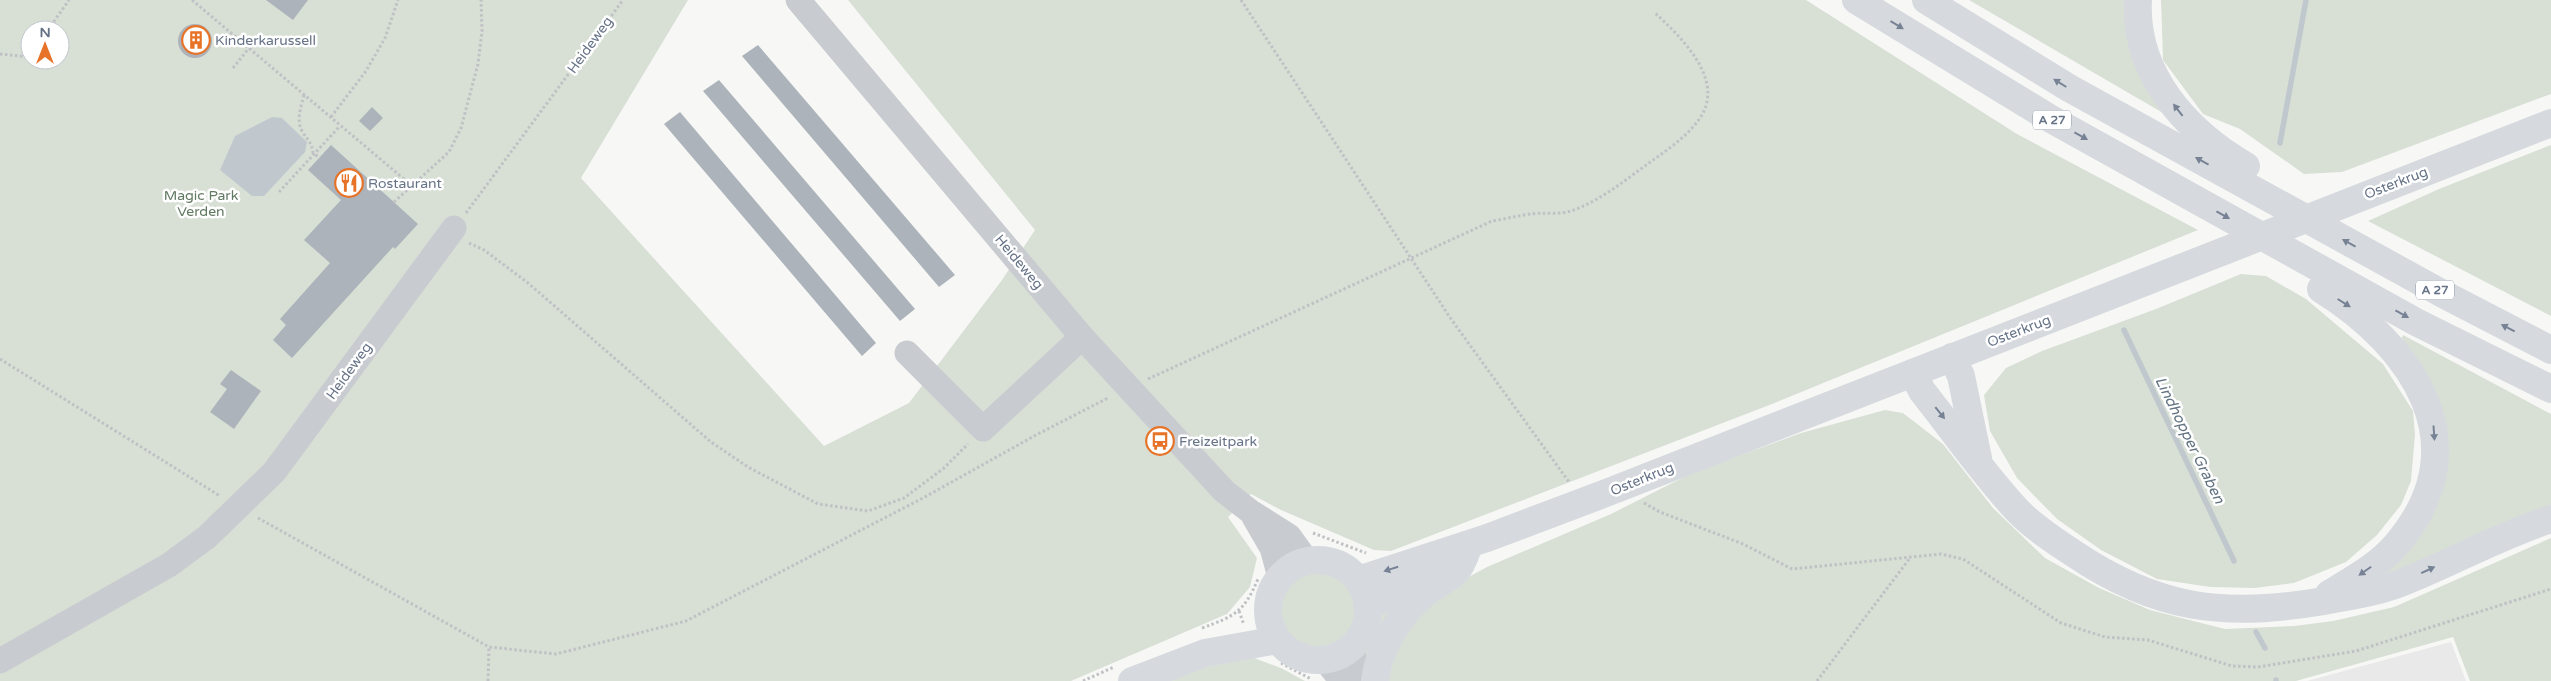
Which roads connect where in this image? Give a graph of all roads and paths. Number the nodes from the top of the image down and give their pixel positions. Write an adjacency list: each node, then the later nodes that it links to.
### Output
1 (69, 0): 12 (path)
2 (192, 0): 13 (path)
3 (398, 0): 18 (path)
4 (481, 0): 23 (path)
5 (623, 0): 27 (path, Heideweg)
6 (798, 0): 30 (street, Heideweg)
7 (1241, 0): 29 (path)
8 (1856, 0): 28 (main road, A 27, one-way to 28)
9 (1926, 0): 26 (main road, A 27, one-way to 9)
10 (2138, 0): 26 (main road, one-way to 10)
11 (1655, 13): 29 (path)
12 (55, 20)
13 (249, 48): 16 (path); 17 (path)
14 (0, 54): 15 (path)
15 (20, 56)
16 (233, 68)
17 (304, 95): 18 (path); 21 (path)
18 (331, 118): 20 (path)
19 (2551, 123): 33 (main road, Osterkrug)
20 (340, 126): 21 (path); 23 (path)
21 (314, 152): 22 (path); 24 (path)
22 (320, 158)
23 (411, 185): 25 (path)
24 (279, 192)
25 (394, 202)
26 (2321, 227): 31 (main road, A 27, one-way to 26)
27 (452, 231): 38 (path); 42 (street, Heideweg)
28 (2252, 232): 37 (main road, A 27, one-way to 37); 51 (main road, one-way to 51)
29 (1410, 257): 36 (path); 40 (path)
30 (1082, 337): 36 (street, Heideweg); 38 (street)
31 (2551, 350)
32 (907, 353): 38 (street)
33 (1952, 357): 35 (main road, Osterkrug); 39 (main road)
34 (0, 358): 42 (path)
35 (1913, 373): 39 (main road, one-way to 39); 45 (main road, Osterkrug)
36 (1129, 388): 43 (street, Heideweg); 55 (path)
37 (2551, 389)
38 (983, 429)
39 (1979, 462): 51 (main road)
40 (1572, 486)
41 (1640, 501): 46 (path)
42 (239, 507): 55 (path); 58 (street, Heideweg)
43 (1251, 512): 47 (street, Heideweg); 48 (street, Heideweg)
44 (2551, 519): 51 (main road, one-way to 44)
45 (1477, 544): 49 (main road, Osterkrug, one-way to 49); 52 (main road, Osterkrug); 65 (main road)
46 (1911, 558): 50 (path); 66 (path)
47 (1307, 561): 48 (main road); 49 (main road)
48 (1270, 574): 53 (main road); 54 (path)
49 (1358, 580): 52 (main road)
50 (2551, 589)
51 (2314, 602)
52 (1368, 607): 56 (main road)
53 (1268, 613): 54 (main road); 57 (main road)
54 (1202, 641): 57 (main road); 60 (main road)
55 (489, 647): 61 (path)
56 (1353, 647): 59 (main road); 64 (street)
57 (1276, 650): 59 (path); 59 (main road)
58 (0, 661)
59 (1320, 671): 63 (street)
60 (1125, 673): 62 (path)
61 (488, 681)
62 (1083, 681)
63 (1342, 681)
64 (1356, 681)
65 (1375, 681)
66 (1817, 681)

